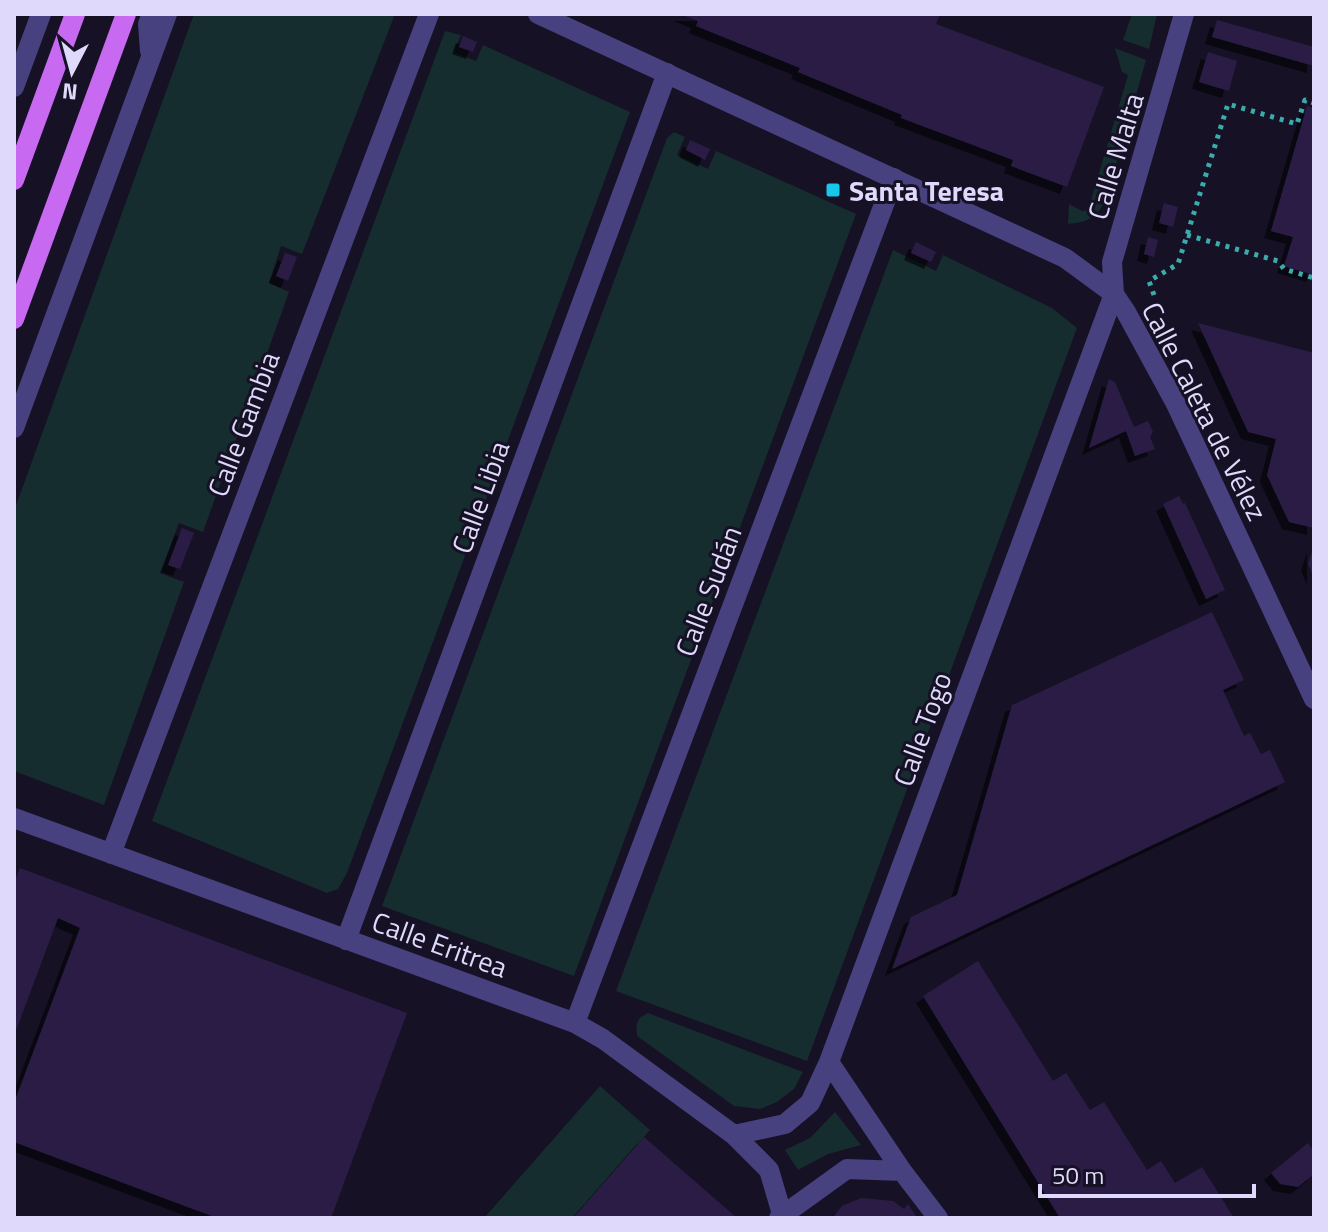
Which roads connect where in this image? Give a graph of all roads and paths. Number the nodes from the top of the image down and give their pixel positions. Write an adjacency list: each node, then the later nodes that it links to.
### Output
1 (41, 14): 11 (street)
2 (75, 14): 14 (main road)
3 (126, 14): 19 (main road)
4 (152, 14): 9 (street)
5 (167, 14): 9 (street)
6 (429, 14): 23 (street, Calle Gambia)
7 (538, 14): 10 (street, Calle Caleta de Vélez)
8 (1180, 21): 17 (street, Calle Malta)
9 (151, 59): 20 (street)
10 (667, 73): 13 (street, Calle Caleta de Vélez); 24 (street, Calle Libia)
11 (14, 87)
12 (1314, 103): 15 (path)
13 (894, 178): 17 (street, Calle Caleta de Vélez); 25 (street, Calle Sudán)
14 (14, 180)
15 (1187, 235): 16 (path); 18 (path)
16 (1314, 278)
17 (1114, 294): 21 (street, Calle Caleta de Vélez); 26 (street, Calle Togo)
18 (1154, 295)
19 (14, 319)
20 (14, 428)
21 (1314, 699)
22 (14, 818): 23 (street, Calle Eritrea)
23 (111, 854): 24 (street, Calle Eritrea)
24 (346, 940): 25 (street, Calle Eritrea)
25 (575, 1023): 27 (street, Calle Eritrea)
26 (829, 1062): 27 (street, Calle Togo); 28 (street)
27 (734, 1135): 29 (street, Calle Eritrea)
28 (902, 1171): 29 (street); 30 (street)
29 (780, 1216)
30 (938, 1218)

